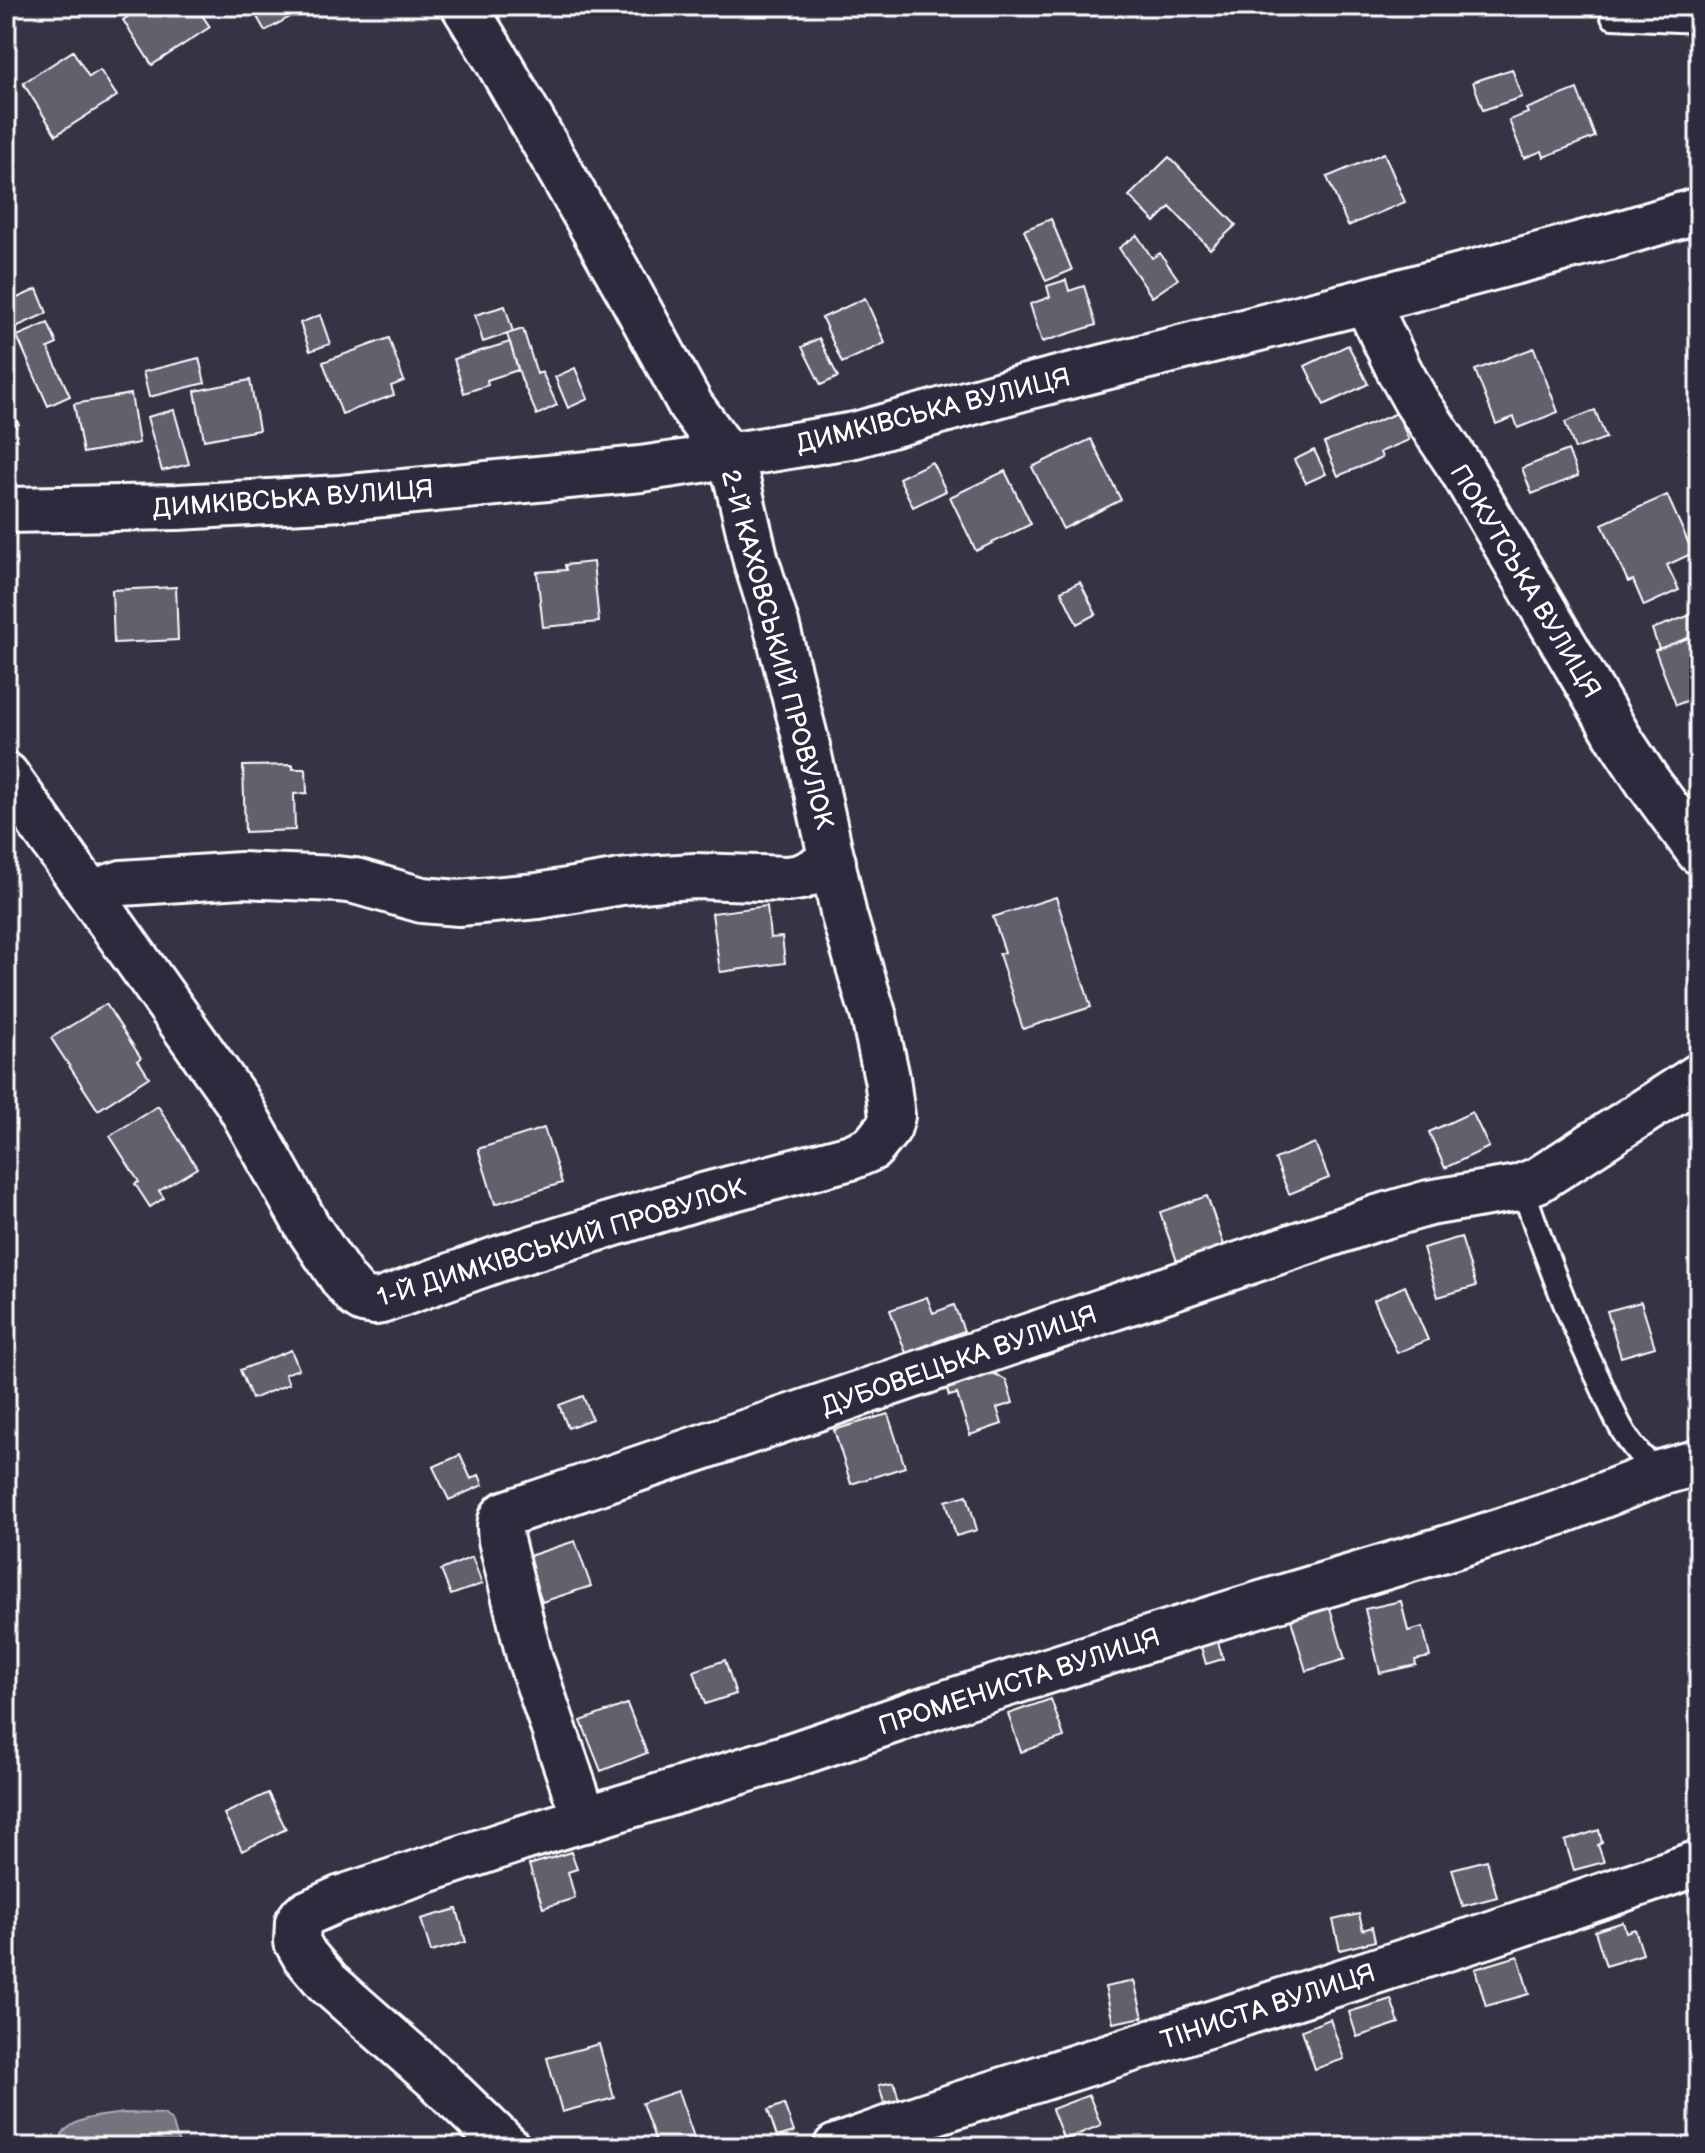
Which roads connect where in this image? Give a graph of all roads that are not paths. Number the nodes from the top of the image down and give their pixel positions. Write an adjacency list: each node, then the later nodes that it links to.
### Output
1 (464, 6): 6 (street, 2-Й КАХОВСЬКИЙ ПРОВУЛОК)
2 (1613, 17): 3 (lane)
3 (1699, 21)
4 (1699, 210): 5 (street, ДИМКІВСЬКА ВУЛИЦЯ)
5 (1366, 301): 6 (street, ДИМКІВСЬКА ВУЛИЦЯ); 9 (street, ПОКУТСЬКА ВУЛИЦЯ)
6 (728, 456): 7 (street, ДИМКІВСЬКА ВУЛИЦЯ); 10 (street, 2-Й КАХОВСЬКИЙ ПРОВУЛОК)
7 (6, 510)
8 (6, 775): 11 (street, 1-Й ДИМКІВСЬКИЙ ПРОВУЛОК)
9 (1699, 852)
10 (833, 862): 11 (street); 13 (street, 2-Й КАХОВСЬКИЙ ПРОВУЛОК)
11 (90, 893): 13 (street, 1-Й ДИМКІВСЬКИЙ ПРОВУЛОК)
12 (1699, 1076): 14 (street, ДУБОВЕЦЬКА ВУЛИЦЯ)
13 (892, 1116)
14 (1522, 1186): 15 (lane); 16 (street, ДУБОВЕЦЬКА ВУЛИЦЯ)
15 (1680, 1468): 16 (street, ПРОМЕНИСТА ВУЛИЦЯ)
16 (585, 1820): 18 (street, ПРОМЕНИСТА ВУЛИЦЯ)
17 (1699, 1863): 19 (street, ТІНИСТА ВУЛИЦЯ)
18 (507, 2147)
19 (836, 2147)

